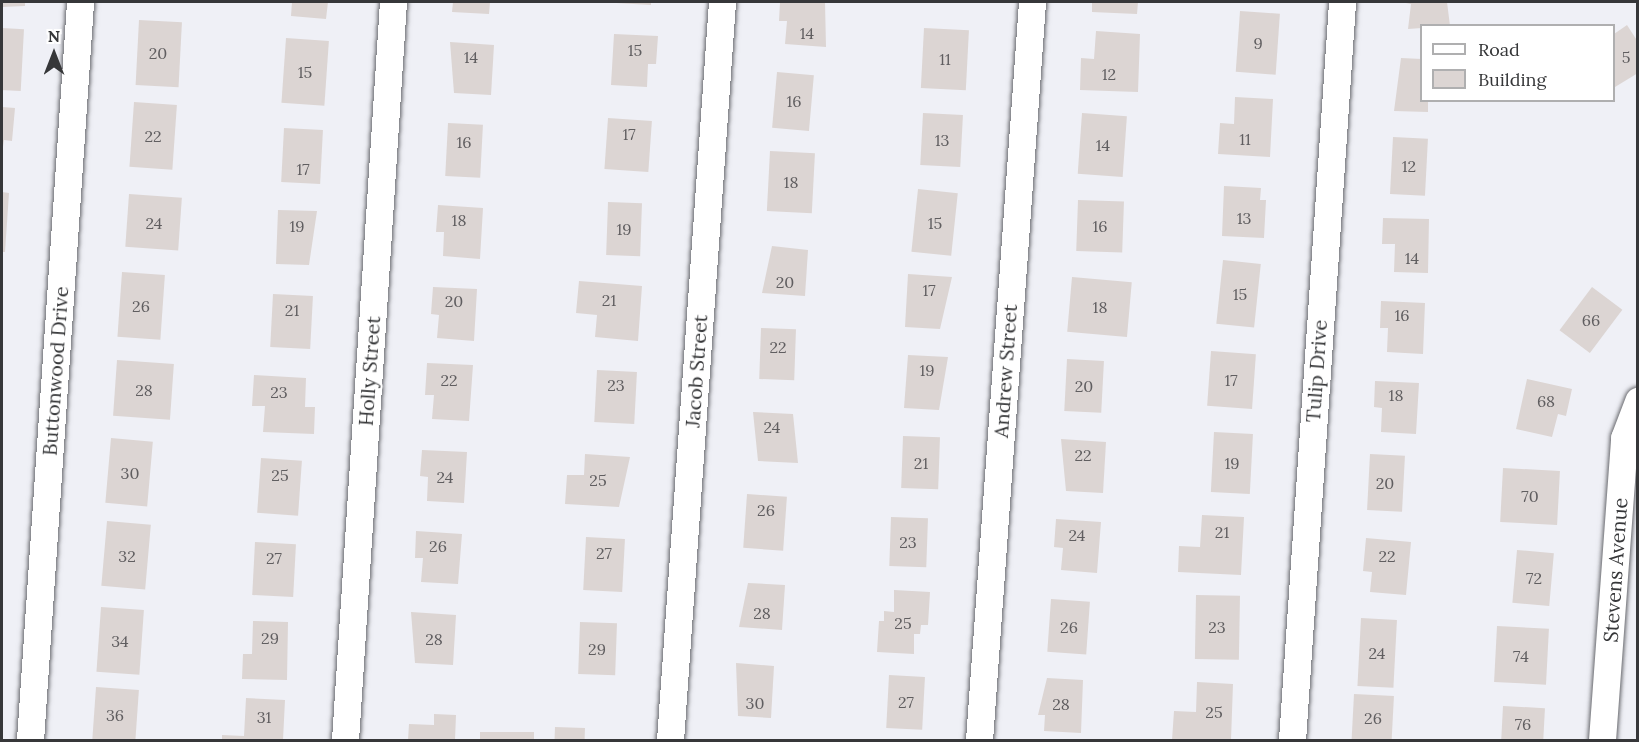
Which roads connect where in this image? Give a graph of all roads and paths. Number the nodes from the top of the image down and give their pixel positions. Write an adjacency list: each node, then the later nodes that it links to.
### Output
1 (80, 2): 7 (street, Buttonwood Drive)
2 (393, 2): 8 (street, Holly Street)
3 (722, 2): 9 (street, Jacob Street)
4 (1032, 2): 10 (street, Andrew Street)
5 (1342, 2): 11 (street, Tulip Drive)
6 (1638, 401): 12 (street, Stevens Avenue)
7 (30, 741)
8 (345, 741)
9 (670, 741)
10 (979, 741)
11 (1292, 741)
12 (1602, 741)

